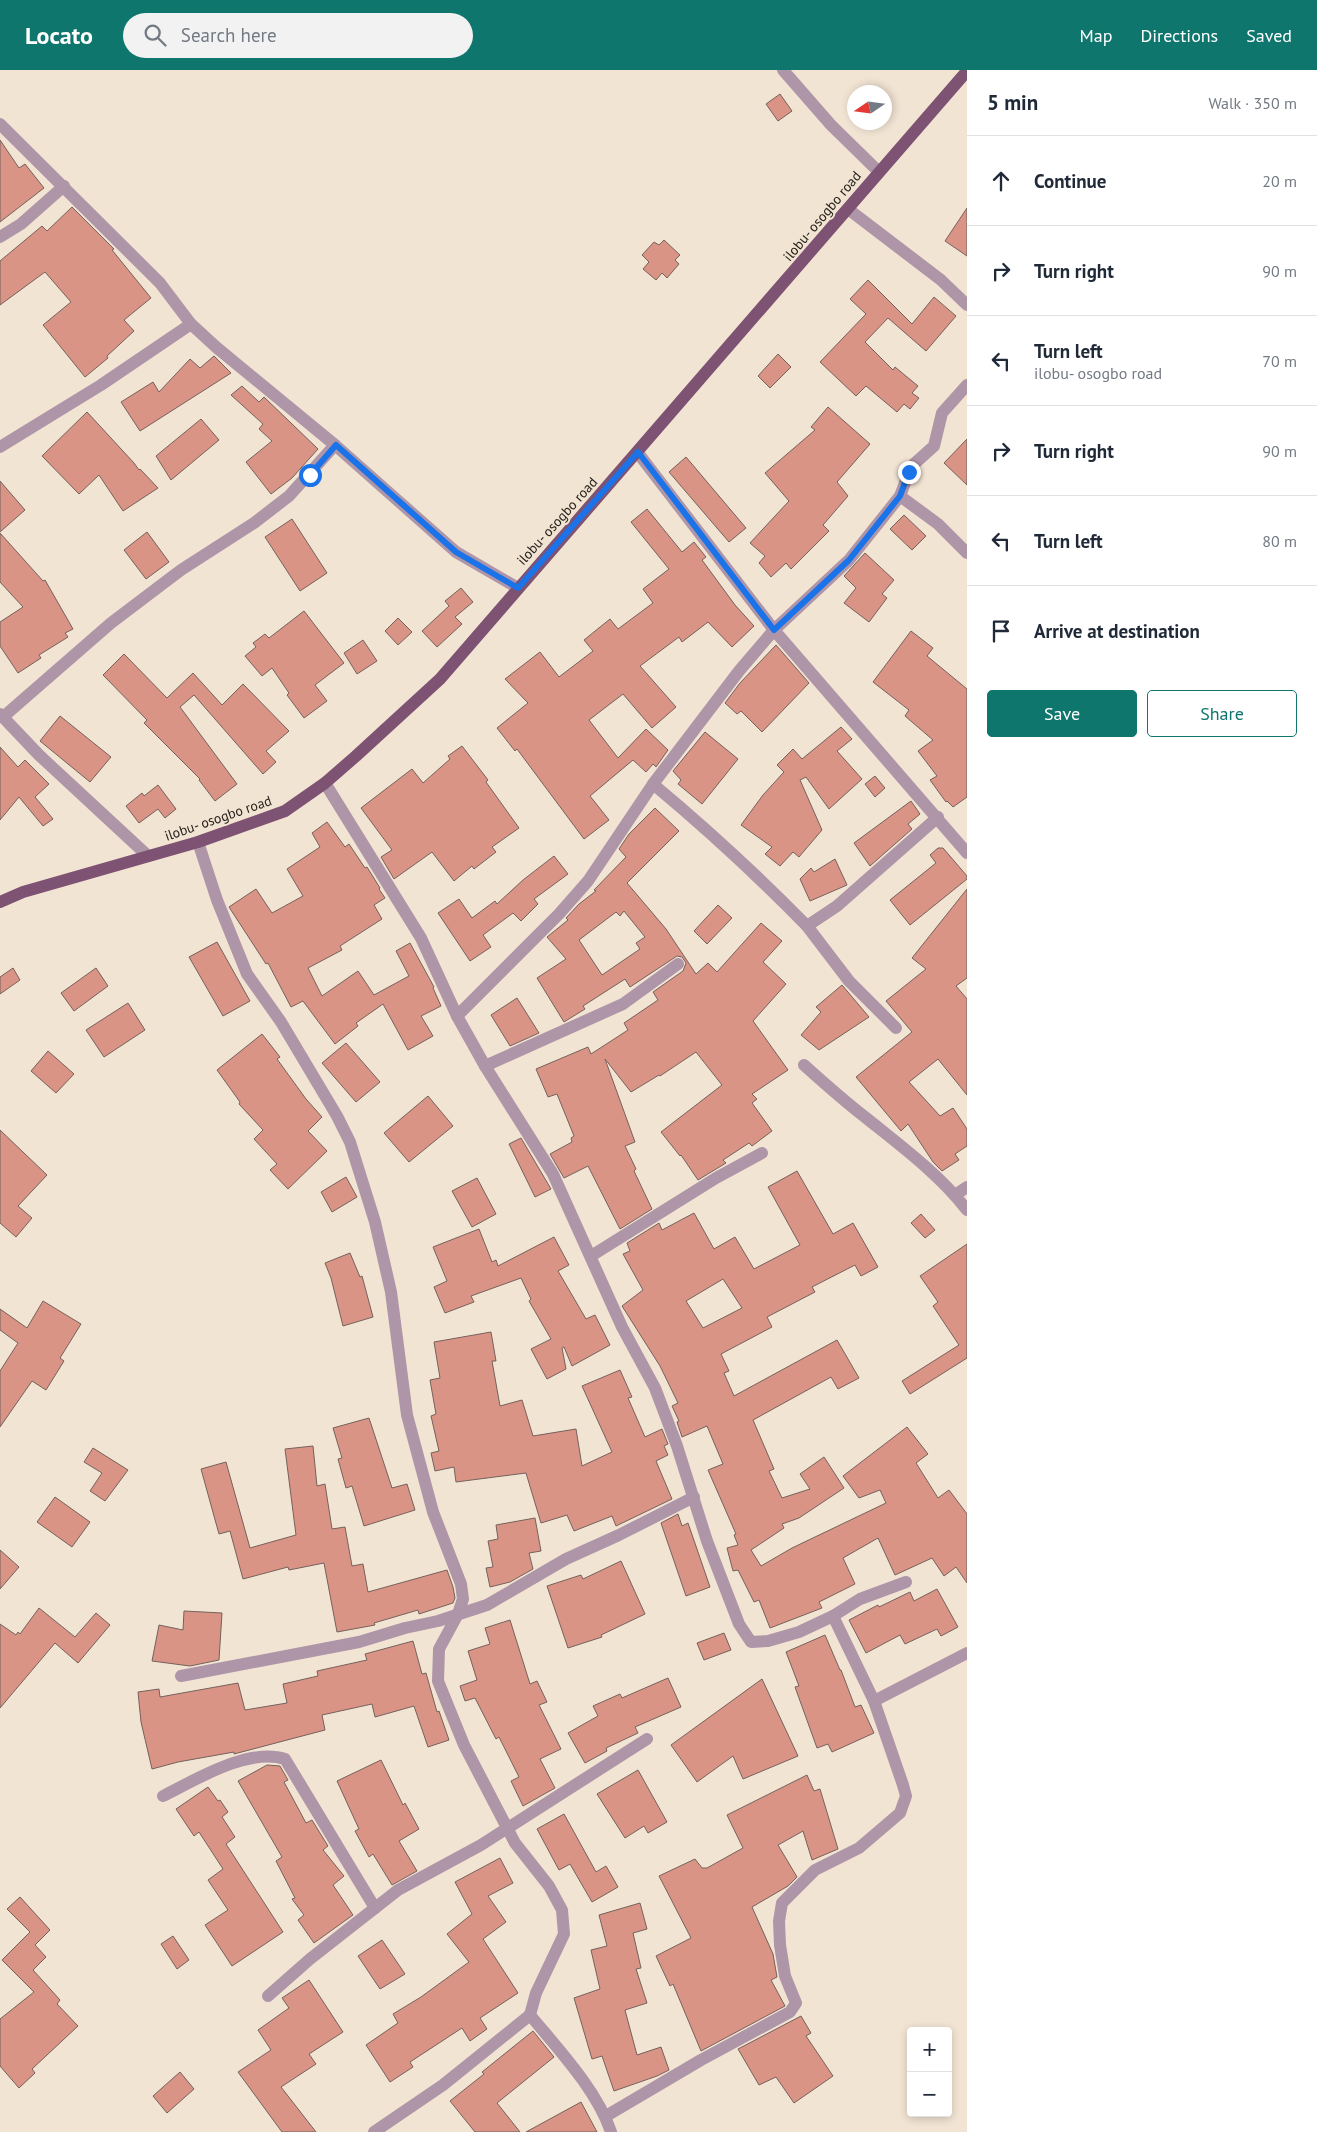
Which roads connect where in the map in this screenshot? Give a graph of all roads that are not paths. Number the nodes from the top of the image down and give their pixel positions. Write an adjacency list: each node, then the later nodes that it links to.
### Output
1 (783, 70): 4 (street)
2 (967, 71): 4 (main road, ilobu- osogbo road)
3 (0, 124): 5 (street)
4 (879, 172): 6 (main road, ilobu- osogbo road)
5 (64, 186): 7 (street); 9 (street)
6 (848, 209): 8 (street); 13 (main road, ilobu- osogbo road)
7 (0, 237)
8 (967, 305)
9 (192, 324): 11 (street); 12 (street)
10 (967, 386): 14 (street)
11 (336, 445): 16 (street); 18 (street)
12 (0, 447)
13 (638, 452): 16 (main road, ilobu- osogbo road); 17 (street)
14 (900, 496): 15 (street); 17 (street)
15 (967, 553)
16 (518, 588): 19 (main road, ilobu- osogbo road)
17 (774, 630): 20 (street); 21 (street)
18 (1, 716): 24 (street)
19 (325, 783): 22 (main road, ilobu- osogbo road); 28 (street)
20 (653, 784): 26 (street); 28 (street)
21 (938, 818): 23 (street); 26 (street)
22 (198, 842): 24 (main road, ilobu- osogbo road); 39 (street)
23 (967, 853)
24 (148, 856): 25 (main road, ilobu- osogbo road)
25 (0, 902)
26 (807, 926): 29 (street)
27 (678, 964): 31 (street)
28 (457, 1016): 31 (street)
29 (896, 1028)
30 (804, 1065): 34 (street)
31 (485, 1066): 36 (street)
32 (762, 1153): 36 (street)
33 (967, 1187): 34 (street)
34 (955, 1195): 35 (street)
35 (967, 1210)
36 (591, 1256): 37 (street)
37 (694, 1497): 39 (street); 40 (street)
38 (906, 1582): 40 (street)
39 (458, 1614): 42 (street); 46 (street)
40 (833, 1616): 43 (street)
41 (967, 1653): 43 (street)
42 (181, 1676)
43 (874, 1701): 50 (street)
44 (647, 1739): 46 (street)
45 (163, 1796): 47 (street)
46 (507, 1828): 47 (street); 49 (street)
47 (375, 1908): 48 (street)
48 (268, 1996)
49 (530, 2015): 50 (street); 51 (street)
50 (606, 2116): 52 (street)
51 (374, 2132)
52 (610, 2132)

